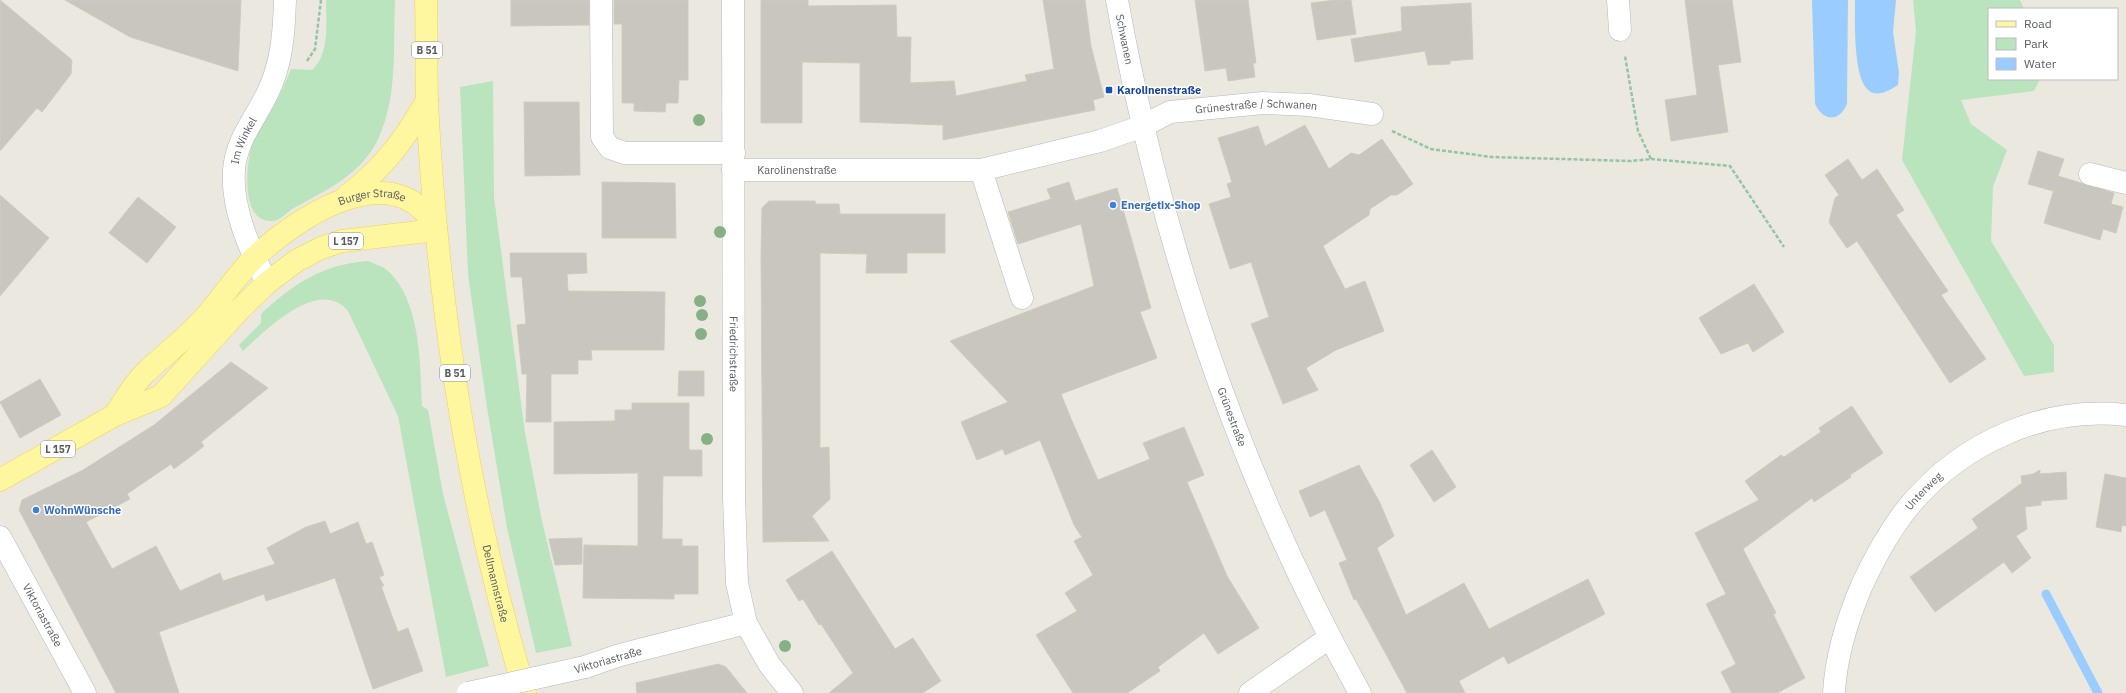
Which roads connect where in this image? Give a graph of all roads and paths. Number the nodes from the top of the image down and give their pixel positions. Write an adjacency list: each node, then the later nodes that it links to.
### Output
1 (285, 0): 19 (street, Im Winkel)
2 (426, 0): 8 (main road, B 51)
3 (601, 0): 12 (street, Karolinenstraße)
4 (733, 0): 12 (street, Friedrichstraße)
5 (1117, 0): 10 (street, Schwanen)
6 (1618, 0): 7 (street)
7 (1620, 30): 11 (path)
8 (427, 100): 16 (main road); 17 (main road, B 51)
9 (1372, 114): 10 (street, Grünestraße / Schwanen); 11 (path)
10 (1143, 126): 13 (street, Karolinenstraße); 27 (street, Grünestraße)
11 (1651, 159): 18 (path)
12 (734, 162): 13 (street, Karolinenstraße); 26 (street, Friedrichstraße)
13 (982, 170): 21 (street)
14 (2090, 174): 15 (street)
15 (2126, 183)
16 (341, 200): 17 (main road, Burger Straße / L 157); 19 (main road, Burger Straße / L 157)
17 (436, 230): 20 (main road, Burger Straße / L 157); 30 (main road, Dellmannstraße / B 51)
18 (1784, 247)
19 (254, 258): 20 (street, Im Winkel); 22 (main road, Burger Straße / L 157)
20 (267, 283): 22 (main road, Burger Straße / L 157)
21 (1022, 298)
22 (115, 415): 24 (main road, Burger Straße / L 157)
23 (2126, 415): 34 (street, Unterweg)
24 (0, 480)
25 (0, 537): 28 (street, Viktoriastraße)
26 (746, 623): 29 (street, Viktoriastraße, bridge); 31 (street, Friedrichstraße)
27 (1329, 638): 32 (street); 33 (street, Grünestraße)
28 (85, 693)
29 (468, 693)
30 (525, 693)
31 (792, 693)
32 (1250, 693)
33 (1360, 693)
34 (1834, 693)

